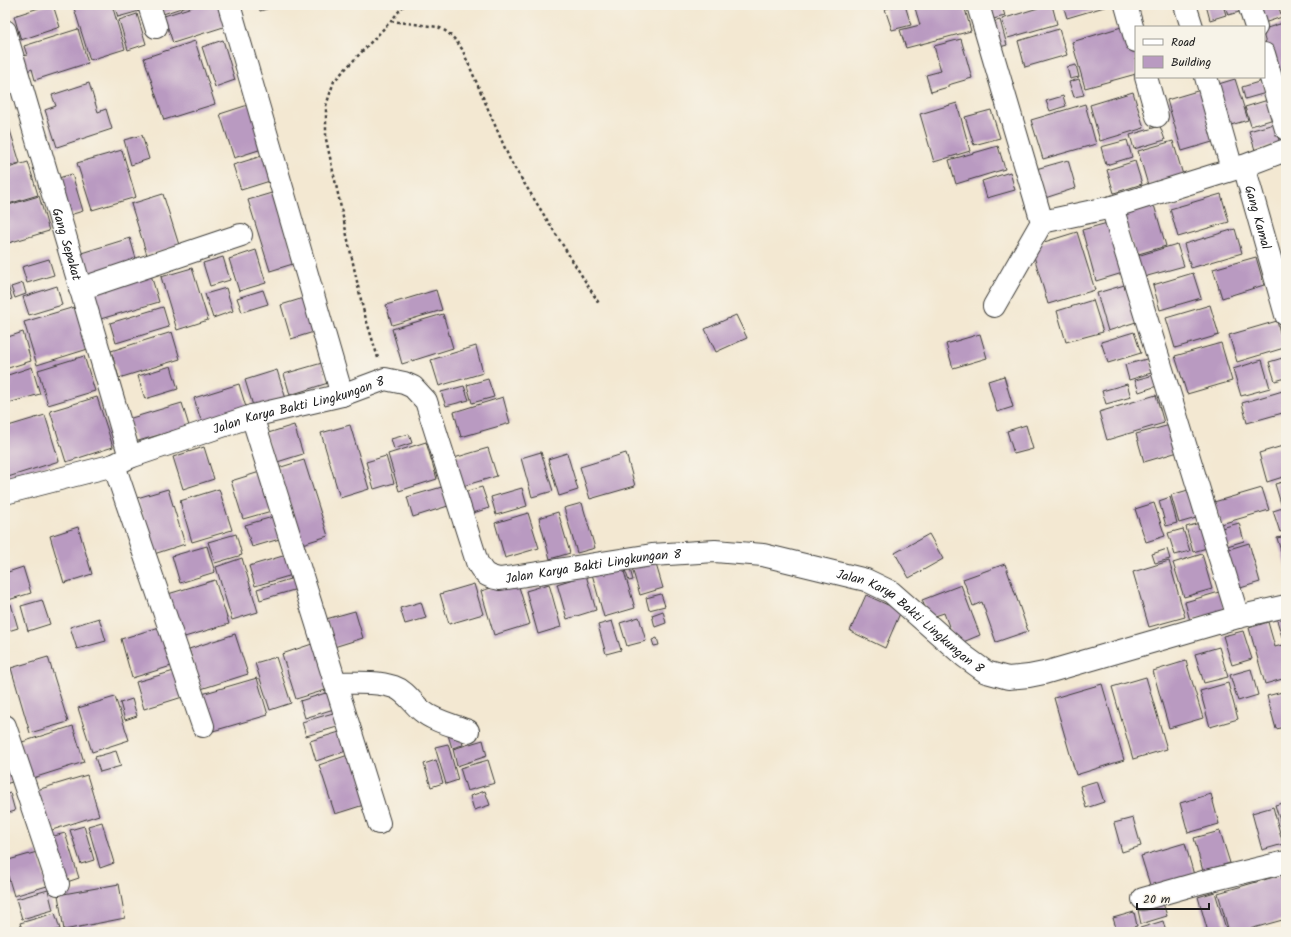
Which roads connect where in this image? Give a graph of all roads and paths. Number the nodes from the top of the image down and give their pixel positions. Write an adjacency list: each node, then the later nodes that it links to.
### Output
1 (149, 5): 11 (street)
2 (229, 5): 29 (street)
3 (404, 5): 8 (path)
4 (978, 5): 22 (street)
5 (1126, 5): 13 (street)
6 (1185, 5): 9 (street)
7 (1249, 5): 10 (street)
8 (391, 21): 25 (path); 28 (path)
9 (1192, 26)
10 (1256, 26)
11 (156, 27)
12 (5, 31): 24 (street, Gang Sepakat)
13 (1135, 37)
14 (1265, 57): 18 (street)
15 (1146, 78): 17 (street)
16 (1206, 78): 20 (street, Gang Kamal)
17 (1157, 116)
18 (1286, 129)
19 (1286, 150): 20 (street)
20 (1238, 168): 21 (street); 27 (street, Gang Kamal)
21 (1112, 207): 22 (street); 34 (street)
22 (1042, 222): 26 (street)
23 (241, 235): 24 (street)
24 (80, 289): 31 (street, Gang Sepakat)
25 (600, 305)
26 (994, 306)
27 (1286, 315)
28 (385, 379): 29 (street, Jalan Karya Bakti Lingkungan 8); 34 (street, Jalan Karya Bakti Lingkungan 8)
29 (342, 395): 30 (street, Jalan Karya Bakti Lingkungan 8)
30 (252, 416): 31 (street, Jalan Karya Bakti Lingkungan 8); 35 (street)
31 (122, 461): 32 (street, Jalan Karya Bakti Lingkungan 8); 37 (street, Gang Sepakat)
32 (5, 494)
33 (1286, 606): 34 (street, Jalan Karya Bakti Lingkungan 8)
34 (1238, 617)
35 (335, 683): 38 (street); 39 (street)
36 (5, 726): 41 (street)
37 (203, 726)
38 (468, 731)
39 (379, 822)
40 (1286, 862): 42 (street)
41 (58, 884)
42 (1143, 899)

